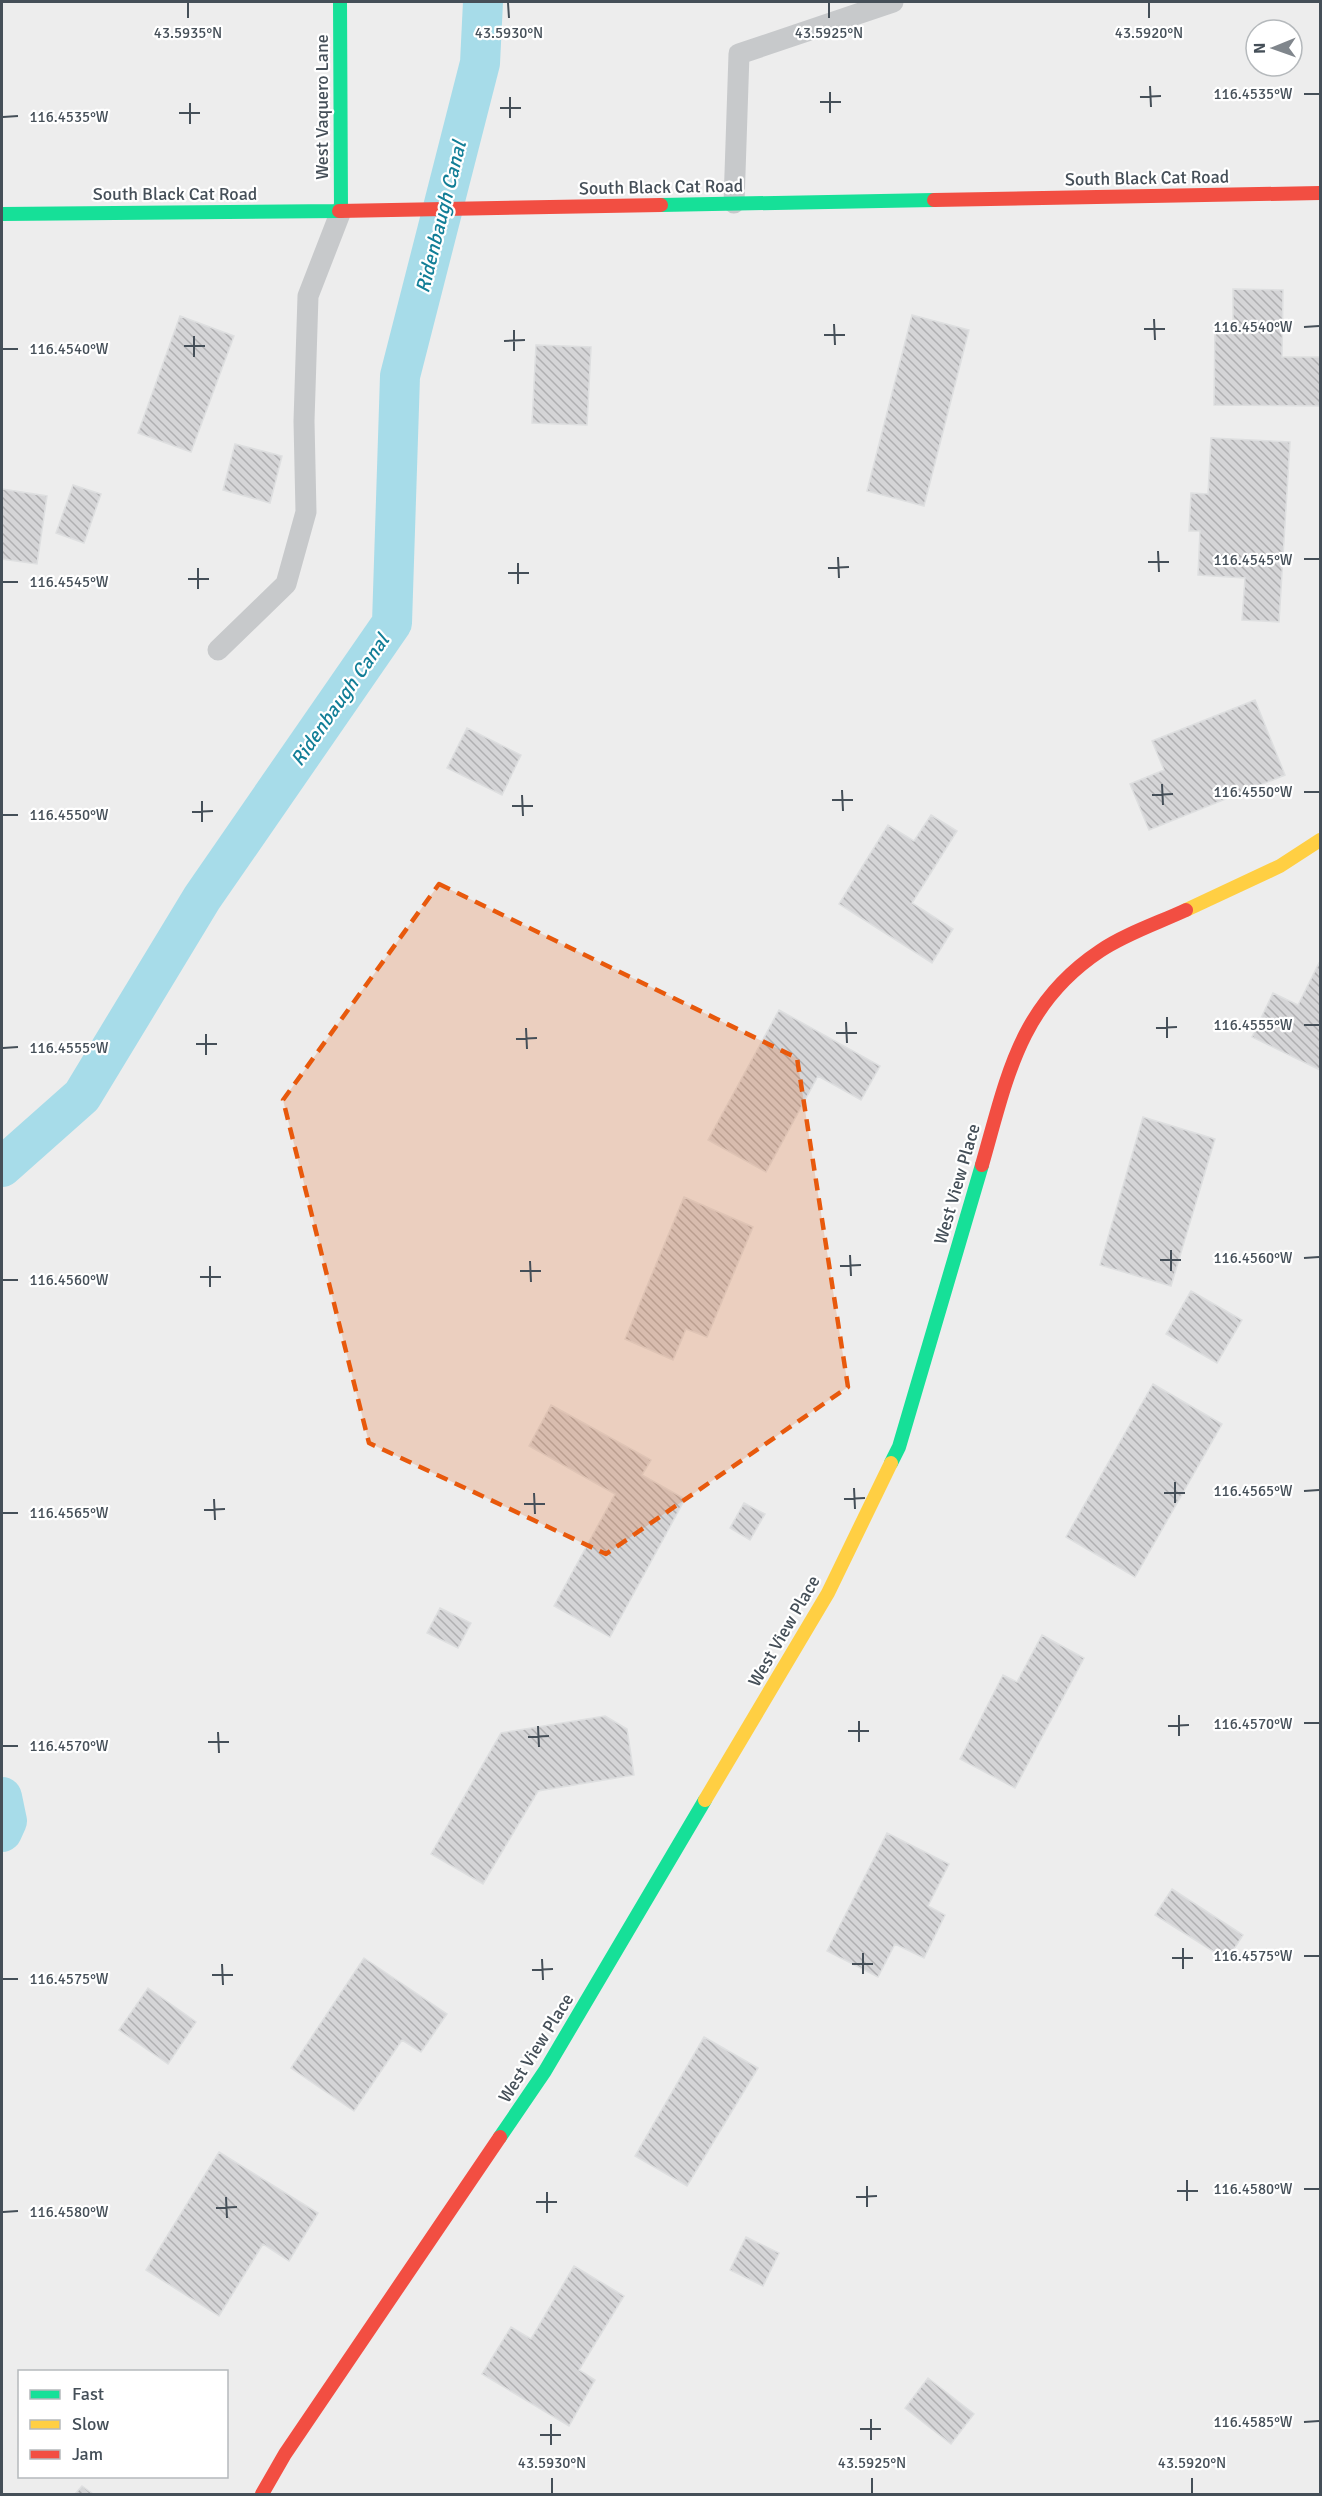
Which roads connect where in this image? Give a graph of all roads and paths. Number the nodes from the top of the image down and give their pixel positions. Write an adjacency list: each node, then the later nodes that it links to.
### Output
1 (340, 2): 5 (street, West Vaquero Lane)
2 (893, 2): 4 (lane)
3 (1320, 193): 4 (street, South Black Cat Road)
4 (734, 203): 5 (street, South Black Cat Road)
5 (341, 211): 6 (street, South Black Cat Road); 7 (lane)
6 (2, 214)
7 (218, 650)
8 (1320, 840): 9 (street, West View Place)
9 (262, 2494)

